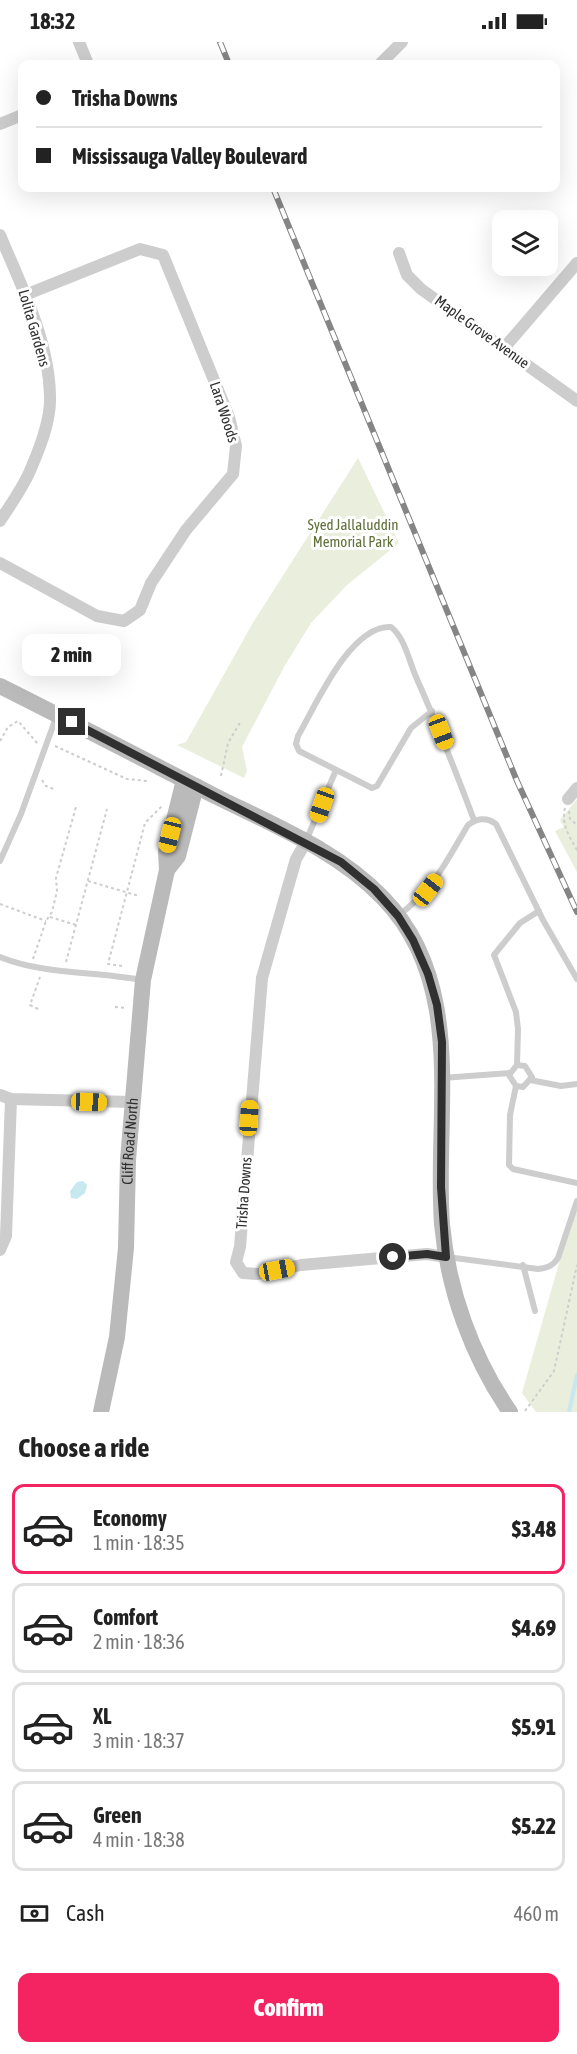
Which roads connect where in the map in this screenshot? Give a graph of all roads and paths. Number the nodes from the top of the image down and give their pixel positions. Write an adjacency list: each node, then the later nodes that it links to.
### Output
1 (79, 42): 3 (street)
2 (402, 42): 4 (street)
3 (86, 60)
4 (384, 60)
5 (18, 117): 6 (street)
6 (0, 124)
7 (0, 235): 10 (street, Lolita Gardens)
8 (399, 254): 11 (street, Maple Grove Avenue)
9 (577, 263): 11 (street)
10 (25, 295): 13 (street, Lolita Gardens); 14 (street, Lara Woods)
11 (504, 348): 12 (street, Maple Grove Avenue)
12 (577, 401)
13 (0, 521)
14 (0, 562)
15 (0, 686): 17 (street)
16 (432, 711): 24 (lane); 24 (lane); 35 (lane)
17 (57, 714): 28 (street); 39 (lane)
18 (19, 717): 19 (path)
19 (18, 721): 22 (path); 23 (path)
20 (241, 721): 26 (path)
21 (57, 736): 27 (path)
22 (0, 741)
23 (39, 746)
24 (336, 770): 37 (lane)
25 (42, 776): 30 (path)
26 (221, 776)
27 (147, 781)
28 (190, 783): 37 (street); 55 (street, Cliff Road North)
29 (577, 788): 31 (street)
30 (56, 790)
31 (568, 799): 36 (path); 38 (path)
32 (163, 805): 41 (path)
33 (76, 807): 45 (path)
34 (107, 809): 40 (path)
35 (474, 820): 44 (lane); 46 (lane)
36 (577, 825)
37 (306, 842): 46 (street); 68 (street, Trisha Downs)
38 (577, 850)
39 (0, 861)
40 (88, 881): 41 (path); 48 (path)
41 (127, 892): 42 (path); 52 (path)
42 (139, 896)
43 (0, 904): 47 (path)
44 (539, 911): 54 (lane); 57 (lane)
45 (49, 916): 47 (path); 48 (path)
46 (398, 916): 59 (street)
47 (46, 921): 50 (path)
48 (76, 925): 51 (path)
49 (0, 957): 55 (lane)
50 (33, 960)
51 (59, 964)
52 (122, 966)
53 (40, 977): 56 (path)
54 (577, 979)
55 (143, 980): 64 (street, Cliff Road North)
56 (38, 1009)
57 (518, 1065): 58 (lane); 60 (lane)
58 (510, 1073): 59 (lane); 62 (lane)
59 (442, 1078): 68 (street)
60 (530, 1080): 61 (lane); 62 (lane)
61 (577, 1084)
62 (516, 1086): 65 (lane)
63 (6, 1097): 64 (street); 67 (street)
64 (132, 1102): 72 (street, Cliff Road North)
65 (577, 1183)
66 (577, 1201): 69 (lane)
67 (0, 1250)
68 (446, 1257): 69 (lane); 73 (street)
69 (523, 1265): 71 (lane)
70 (577, 1265): 74 (path)
71 (536, 1311)
72 (101, 1412)
73 (510, 1412)
74 (524, 1412)

